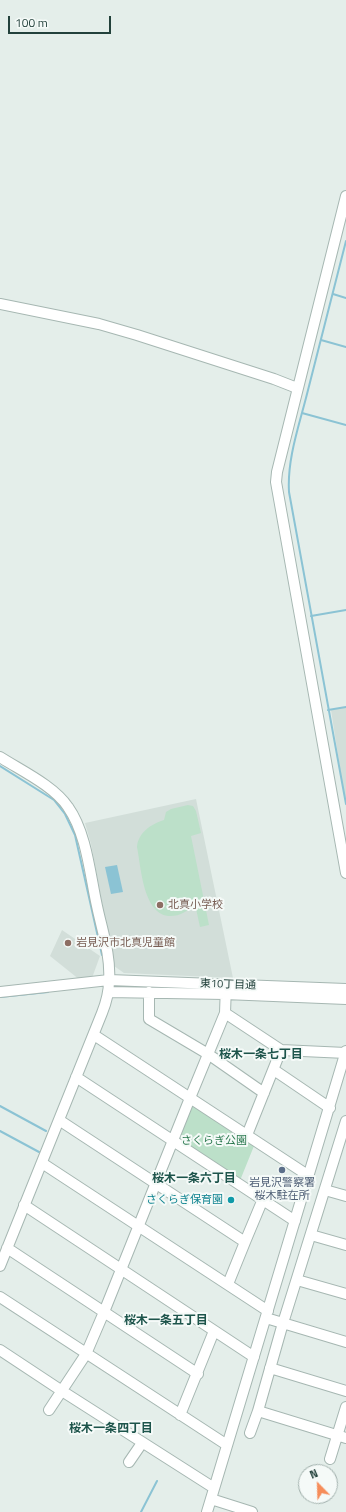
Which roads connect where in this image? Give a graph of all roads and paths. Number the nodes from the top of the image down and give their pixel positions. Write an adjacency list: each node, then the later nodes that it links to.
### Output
1 (346, 196): 3 (street)
2 (0, 304): 3 (street)
3 (298, 388): 5 (street)
4 (0, 758): 6 (street)
5 (346, 873)
6 (110, 980): 8 (street, 東10丁目通); 9 (street, 東10丁目通); 10 (street)
7 (346, 989): 8 (street, 東10丁目通)
8 (226, 990): 11 (street); 12 (street); 13 (street)
9 (0, 992)
10 (108, 992): 11 (street); 14 (street)
11 (149, 992): 17 (street)
12 (346, 999)
13 (225, 1013): 15 (street); 17 (street)
14 (94, 1035): 19 (street); 21 (street)
15 (281, 1050): 16 (street); 18 (street)
16 (346, 1052): 22 (street)
17 (208, 1054): 20 (street); 21 (street)
18 (274, 1070): 20 (street); 22 (street)
19 (76, 1077): 23 (street); 26 (street)
20 (264, 1093): 25 (street)
21 (190, 1098): 25 (street); 26 (street)
22 (330, 1108): 29 (street)
23 (59, 1120): 28 (street); 30 (street)
24 (346, 1121): 27 (street)
25 (247, 1135): 29 (street)
26 (173, 1140): 30 (street); 33 (street)
27 (342, 1148): 31 (street)
28 (42, 1163): 34 (street); 36 (street)
29 (309, 1176): 35 (street)
30 (156, 1183): 36 (street); 38 (street)
31 (325, 1190): 32 (street); 37 (street)
32 (346, 1196)
33 (263, 1200): 35 (street); 38 (street)
34 (24, 1205): 40 (street); 42 (street)
35 (295, 1220): 48 (street)
36 (138, 1225): 42 (street); 44 (street)
37 (311, 1235): 39 (street); 43 (street)
38 (245, 1242): 44 (street)
39 (346, 1245)
40 (7, 1248): 41 (street); 47 (street)
41 (0, 1266)
42 (121, 1268): 47 (street); 50 (street)
43 (297, 1280): 45 (street); 49 (street)
44 (228, 1284): 48 (street)
45 (346, 1294)
46 (0, 1297): 53 (street)
47 (104, 1312): 53 (street); 56 (street)
48 (267, 1315): 49 (street); 54 (street)
49 (283, 1323): 51 (street); 55 (street)
50 (214, 1332): 54 (street); 56 (street)
51 (346, 1342)
52 (0, 1350): 58 (street)
53 (86, 1354): 58 (street); 62 (street)
54 (254, 1357): 66 (street)
55 (270, 1368): 57 (street); 61 (street)
56 (198, 1374): 62 (street)
57 (346, 1391)
58 (62, 1392): 60 (street); 65 (street)
59 (346, 1407): 64 (street)
60 (49, 1410)
61 (258, 1411): 63 (street); 64 (street)
62 (180, 1414): 66 (street)
63 (250, 1433)
64 (342, 1437): 67 (street)
65 (142, 1443): 68 (street); 69 (street)
66 (227, 1445): 69 (street)
67 (330, 1459)
68 (129, 1462)
69 (214, 1488): 70 (street)
70 (211, 1499): 71 (street); 72 (street)
71 (227, 1508): 73 (street)
72 (207, 1512)
73 (252, 1512)

